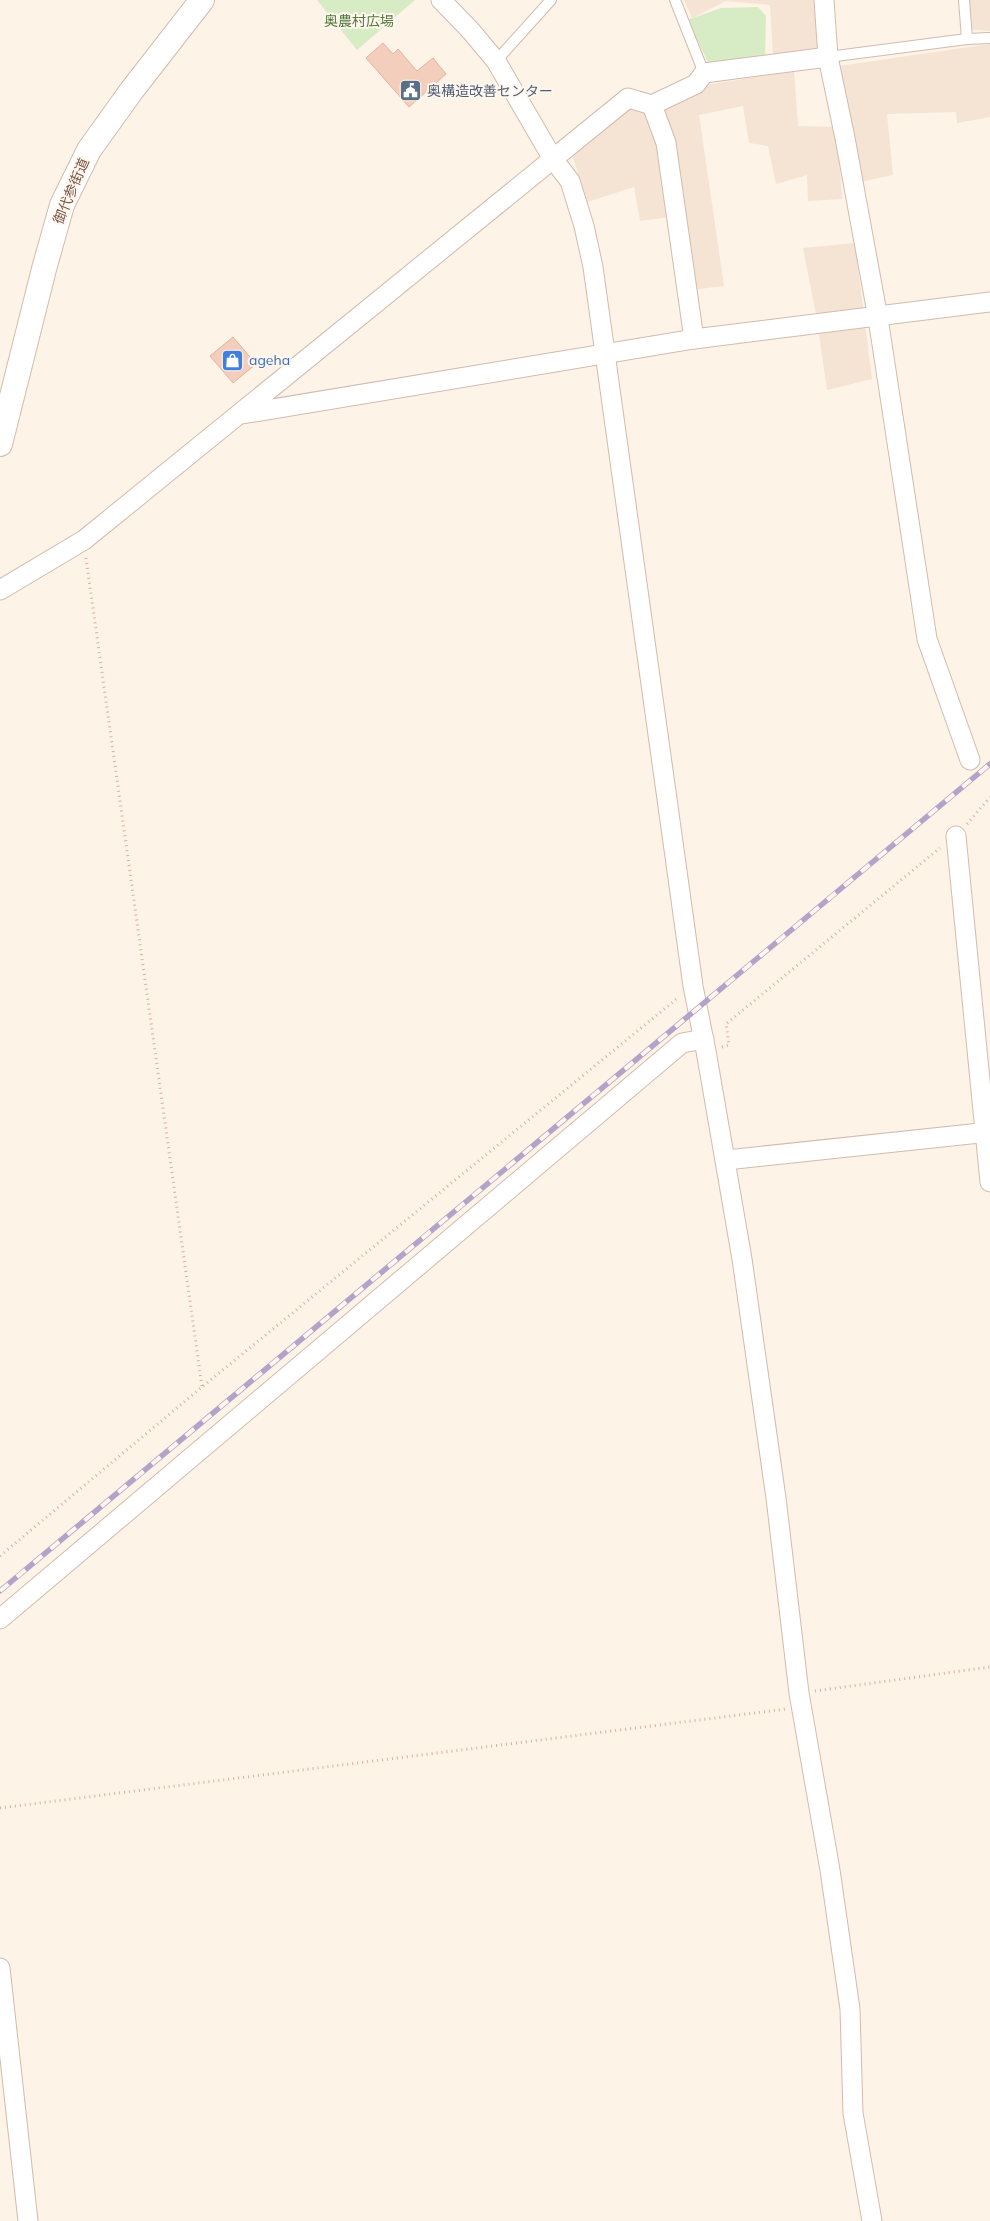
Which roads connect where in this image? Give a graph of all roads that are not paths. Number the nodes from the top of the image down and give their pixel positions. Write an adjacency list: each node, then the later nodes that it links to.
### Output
1 (202, 0): 19 (street, 御代参街道)
2 (441, 0): 10 (street)
3 (551, 0): 10 (lane)
4 (675, 0): 11 (lane)
5 (824, 0): 9 (street)
6 (964, 0): 8 (lane)
7 (990, 38): 8 (lane)
8 (967, 39): 9 (lane)
9 (828, 57): 11 (street); 15 (street)
10 (496, 61): 13 (street)
11 (704, 73): 12 (street)
12 (652, 105): 13 (street); 16 (street)
13 (553, 159): 17 (street); 18 (street)
14 (990, 302): 15 (street)
15 (878, 318): 16 (street); 21 (street)
16 (694, 339): 17 (street)
17 (606, 354): 18 (street); 23 (street)
18 (240, 414): 20 (street)
19 (0, 444)
20 (0, 590)
21 (970, 760)
22 (956, 836): 24 (street)
23 (705, 1045): 25 (street); 27 (street)
24 (988, 1133): 25 (street); 26 (street)
25 (726, 1160): 30 (street)
26 (990, 1182)
27 (0, 1619)
28 (0, 1968): 29 (street)
29 (28, 2221)
30 (872, 2221)

